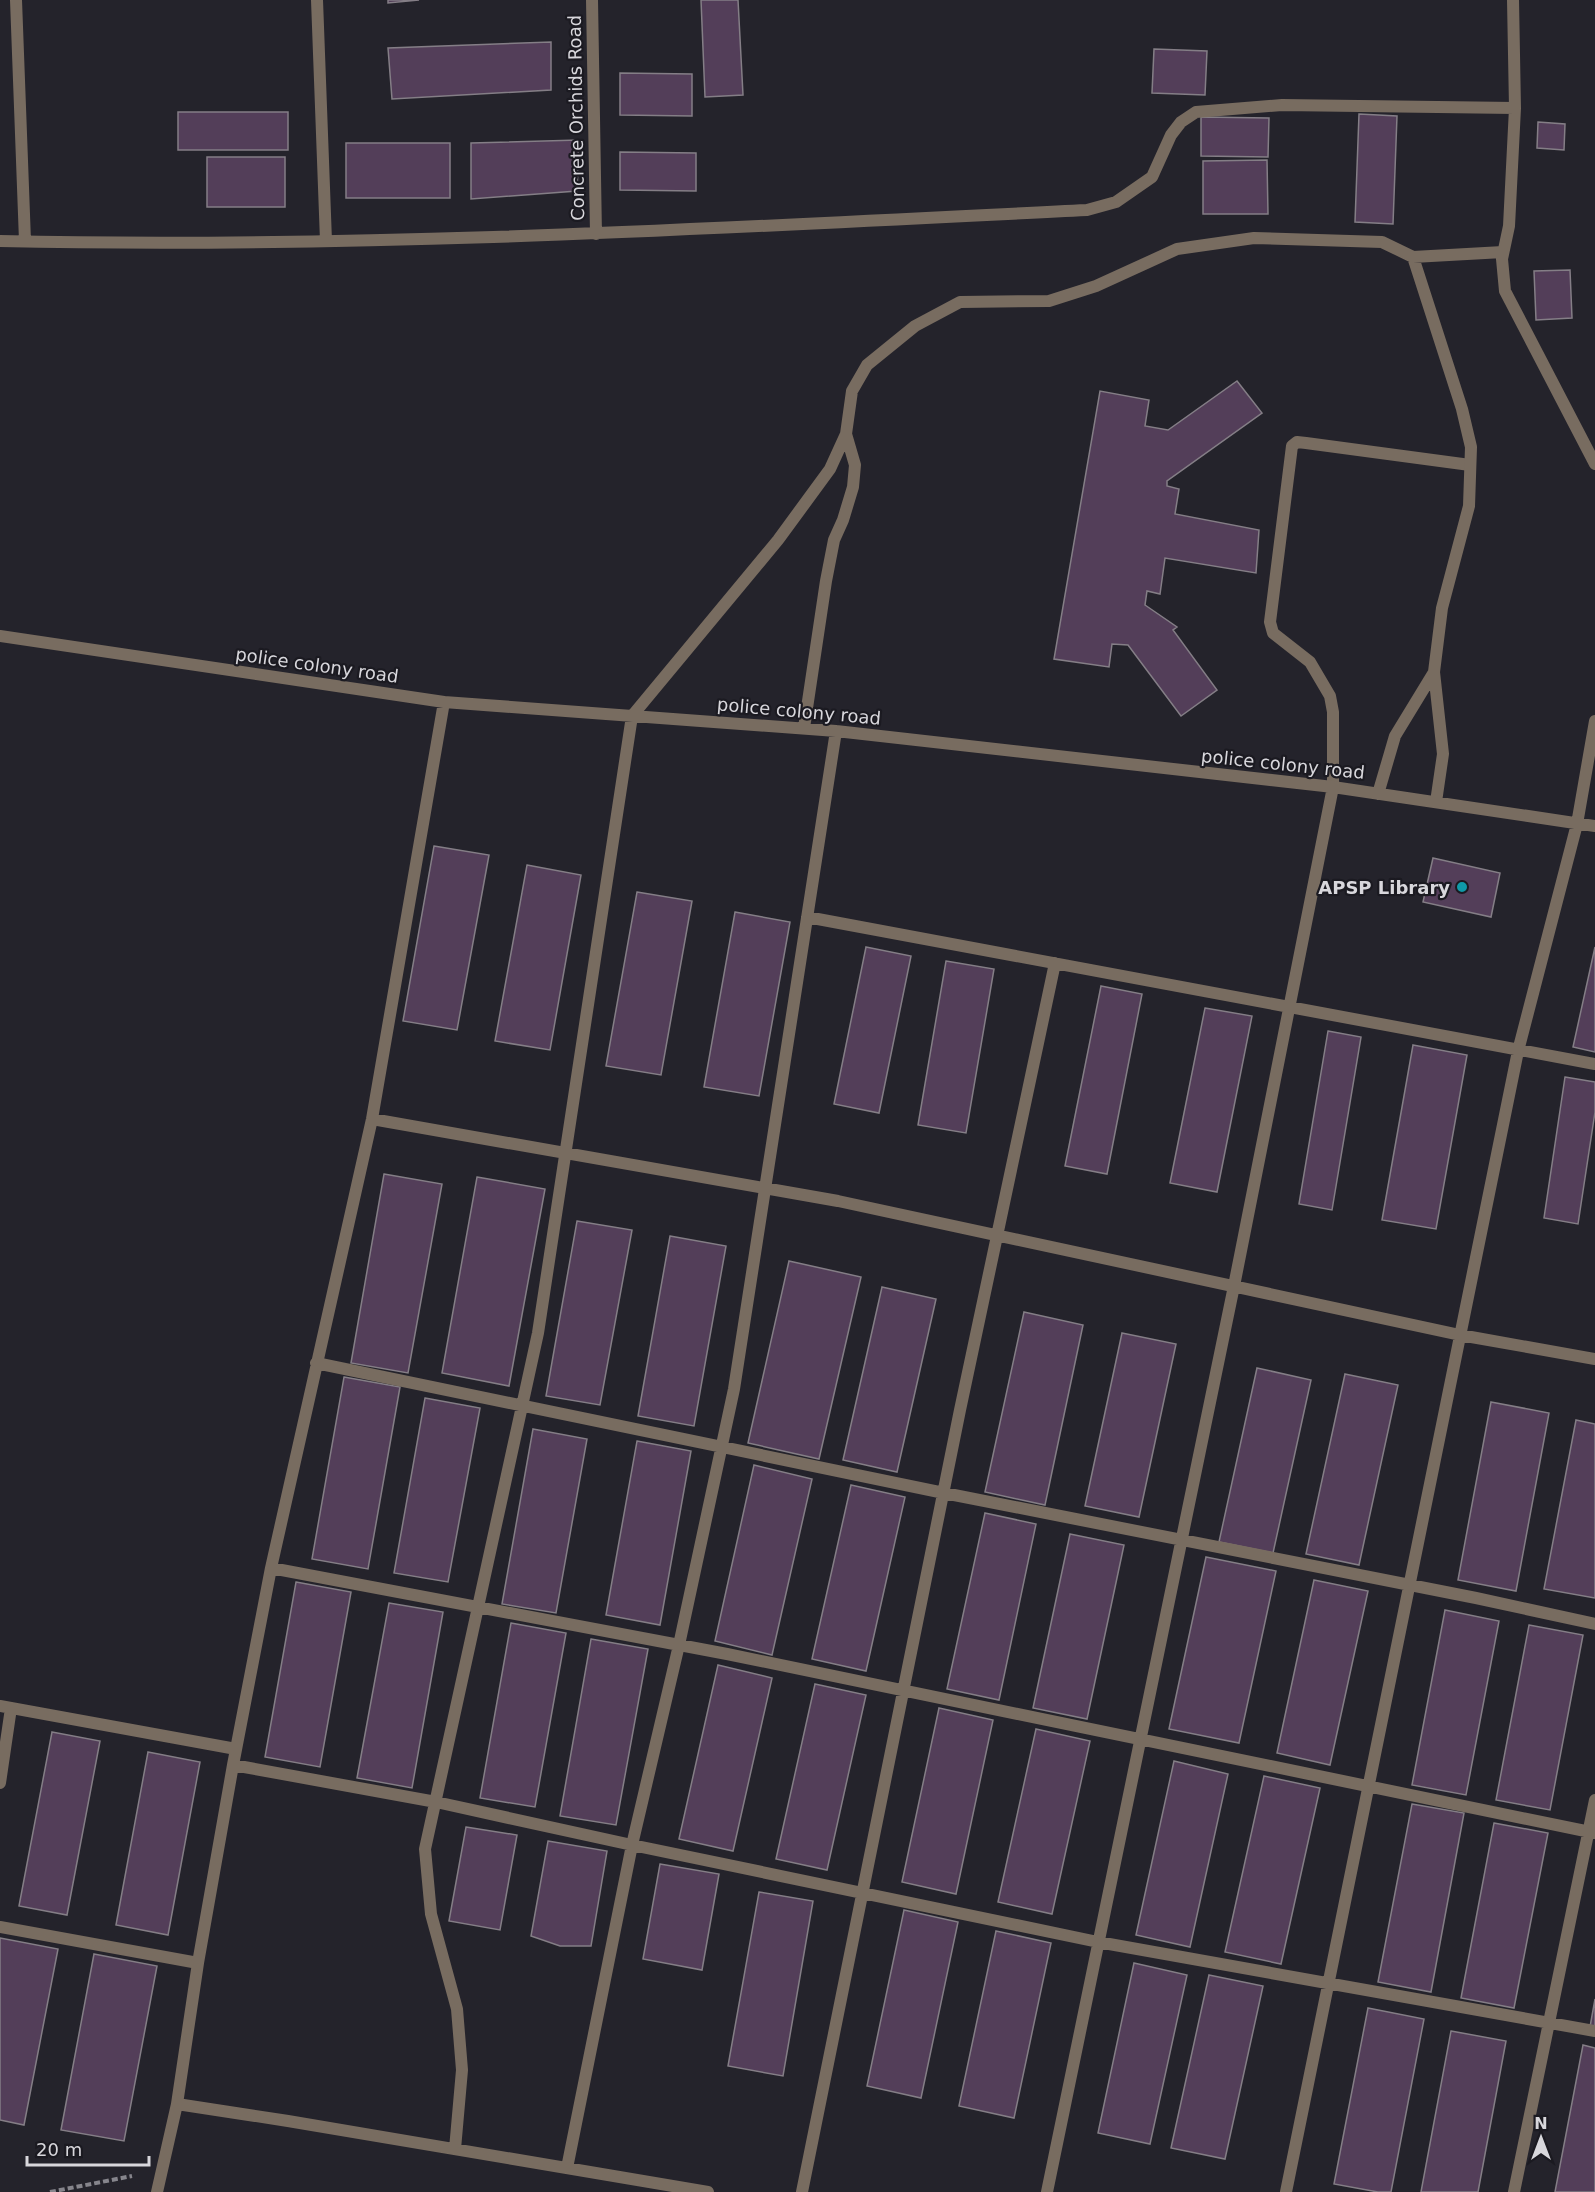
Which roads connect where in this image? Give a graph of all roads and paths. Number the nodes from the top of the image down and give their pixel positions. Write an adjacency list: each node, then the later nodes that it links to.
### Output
1 (16, 0): 8 (street)
2 (317, 0): 9 (street)
3 (592, 0): 6 (street, Concrete Orchids Road)
4 (1513, 0): 5 (street)
5 (1515, 108): 6 (street); 10 (street)
6 (596, 234): 9 (street)
7 (0, 240): 8 (street)
8 (25, 241): 9 (street)
9 (326, 241)
10 (1503, 252): 11 (street); 13 (street)
11 (1413, 256): 12 (street); 14 (street)
12 (846, 434): 18 (street); 20 (street)
13 (1595, 464)
14 (1470, 465): 16 (street); 22 (street)
15 (0, 636): 17 (street, police colony road)
16 (1434, 672): 23 (street); 24 (street)
17 (444, 702): 18 (street, police colony road); 32 (street)
18 (632, 716): 20 (street, police colony road); 33 (street)
19 (1595, 721): 25 (street)
20 (804, 728): 21 (street, police colony road)
21 (836, 731): 22 (street, police colony road); 27 (street)
22 (1333, 788): 23 (street, police colony road); 29 (street)
23 (1378, 794): 24 (street, police colony road)
24 (1436, 802): 25 (street, police colony road)
25 (1577, 824): 26 (street, police colony road); 30 (street)
26 (1595, 826)
27 (807, 917): 28 (street); 34 (street)
28 (1055, 963): 29 (street); 35 (street)
29 (1289, 1008): 30 (street); 36 (street)
30 (1518, 1051): 31 (street); 37 (street)
31 (1595, 1064)
32 (372, 1119): 33 (street); 39 (street)
33 (566, 1153): 34 (street); 40 (street)
34 (765, 1188): 35 (street); 41 (street)
35 (997, 1237): 36 (street); 42 (street)
36 (1233, 1286): 37 (street); 43 (street)
37 (1460, 1335): 38 (street); 45 (street)
38 (1595, 1359)
39 (316, 1363): 40 (street); 44 (street)
40 (522, 1406): 41 (street); 46 (street)
41 (721, 1446): 42 (street); 48 (street)
42 (944, 1493): 43 (street); 49 (street)
43 (1181, 1539): 45 (street); 51 (street)
44 (271, 1568): 46 (street); 52 (street)
45 (1408, 1584): 47 (street); 55 (street)
46 (478, 1608): 48 (street); 57 (street)
47 (1595, 1624)
48 (679, 1645): 49 (street); 59 (street)
49 (904, 1692): 51 (street); 60 (street)
50 (6, 1707): 52 (street); 54 (street)
51 (1140, 1739): 55 (street); 62 (street)
52 (236, 1749): 53 (street)
53 (233, 1766): 57 (street); 63 (street)
54 (0, 1783)
55 (1368, 1786): 58 (street); 64 (street)
56 (1595, 1800): 58 (street)
57 (436, 1802): 59 (street); 68 (street)
58 (1592, 1832): 65 (street)
59 (632, 1845): 60 (street); 69 (street)
60 (862, 1894): 62 (street); 74 (street)
61 (0, 1927): 63 (street)
62 (1098, 1942): 64 (street); 75 (street)
63 (198, 1963): 67 (street)
64 (1328, 1984): 65 (street); 76 (street)
65 (1549, 2023): 66 (street); 77 (street)
66 (1595, 2031)
67 (177, 2104): 68 (street); 70 (street)
68 (455, 2149): 69 (street)
69 (567, 2168): 73 (street)
70 (162, 2171): 71 (path); 72 (street)
71 (50, 2192)
72 (157, 2192)
73 (708, 2192)
74 (802, 2192)
75 (1047, 2192)
76 (1286, 2192)
77 (1514, 2192)

